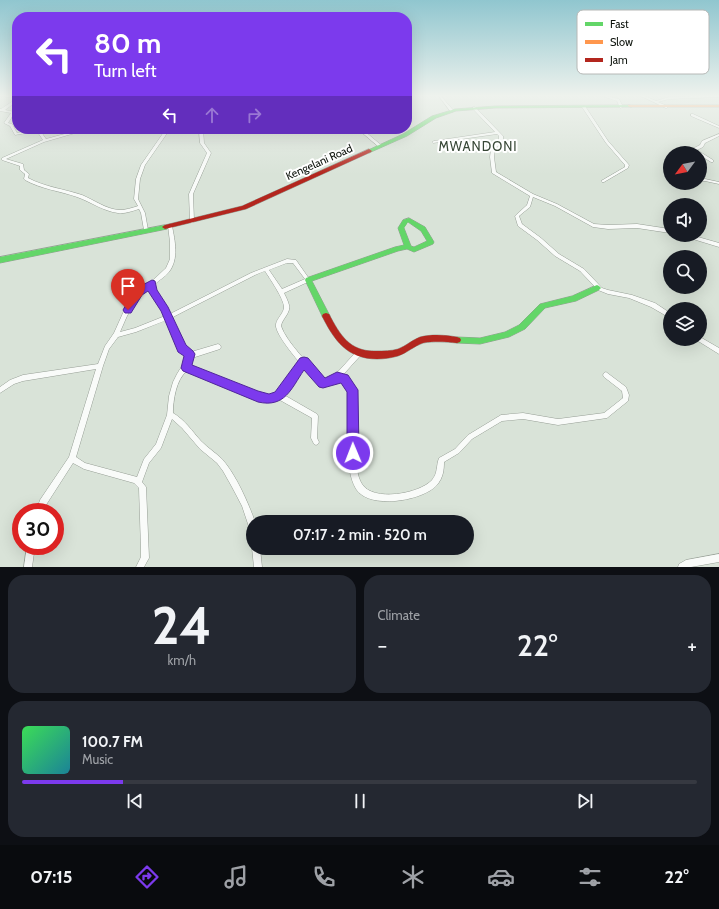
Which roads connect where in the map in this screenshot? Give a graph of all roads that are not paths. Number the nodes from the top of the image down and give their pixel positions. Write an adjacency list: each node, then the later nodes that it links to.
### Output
1 (427, 121): 6 (main road, Kengelani Road)
2 (487, 121): 7 (street)
3 (592, 121): 23 (street)
4 (707, 121): 5 (street)
5 (719, 127)
6 (412, 131)
7 (498, 133): 16 (street); 25 (street)
8 (41, 134): 15 (street)
9 (70, 134): 15 (street)
10 (165, 134): 26 (street)
11 (201, 134): 27 (street)
12 (366, 134): 17 (street)
13 (407, 134): 17 (main road, Kengelani Road)
14 (719, 135): 18 (street)
15 (45, 141): 20 (street)
16 (434, 142)
17 (380, 146): 27 (main road, Kengelani Road)
18 (702, 146)
19 (707, 158): 21 (street)
20 (1, 159): 26 (street)
21 (712, 161)
22 (707, 180): 24 (street)
23 (603, 181)
24 (719, 183)
25 (532, 195): 30 (street); 38 (street)
26 (140, 207): 29 (street)
27 (192, 221): 28 (main road, Kengelani Road)
28 (170, 226): 29 (main road, Kengelani Road); 37 (street)
29 (146, 230): 34 (main road, Kengelani Road)
30 (663, 230)
31 (707, 241): 32 (street)
32 (719, 245)
33 (408, 247): 33 (main road); 36 (main road)
34 (0, 260)
35 (266, 269): 36 (street); 39 (street); 41 (street)
36 (308, 280): 39 (street); 47 (main road)
37 (152, 284): 41 (street); 42 (street)
38 (597, 288): 40 (street); 47 (main road)
39 (281, 292): 48 (street)
40 (663, 311)
41 (168, 317): 42 (street); 46 (street)
42 (116, 335): 49 (street)
43 (707, 343): 45 (street)
44 (218, 347): 46 (street)
45 (719, 351)
46 (190, 354): 50 (street)
47 (358, 354): 52 (street)
48 (304, 362): 52 (street); 54 (street)
49 (100, 366): 53 (street); 57 (street)
50 (186, 368): 54 (street); 55 (street)
51 (606, 375): 52 (street)
52 (337, 377)
53 (0, 390)
54 (279, 396): 56 (street)
55 (170, 415): 58 (street); 60 (street)
56 (316, 442)
57 (72, 459): 58 (street); 59 (street)
58 (138, 482): 65 (street)
59 (43, 503)
60 (249, 515)
61 (30, 555): 64 (street)
62 (257, 555): 66 (street)
63 (719, 558): 67 (street)
64 (28, 567)
65 (140, 567)
66 (258, 567)
67 (682, 567)

